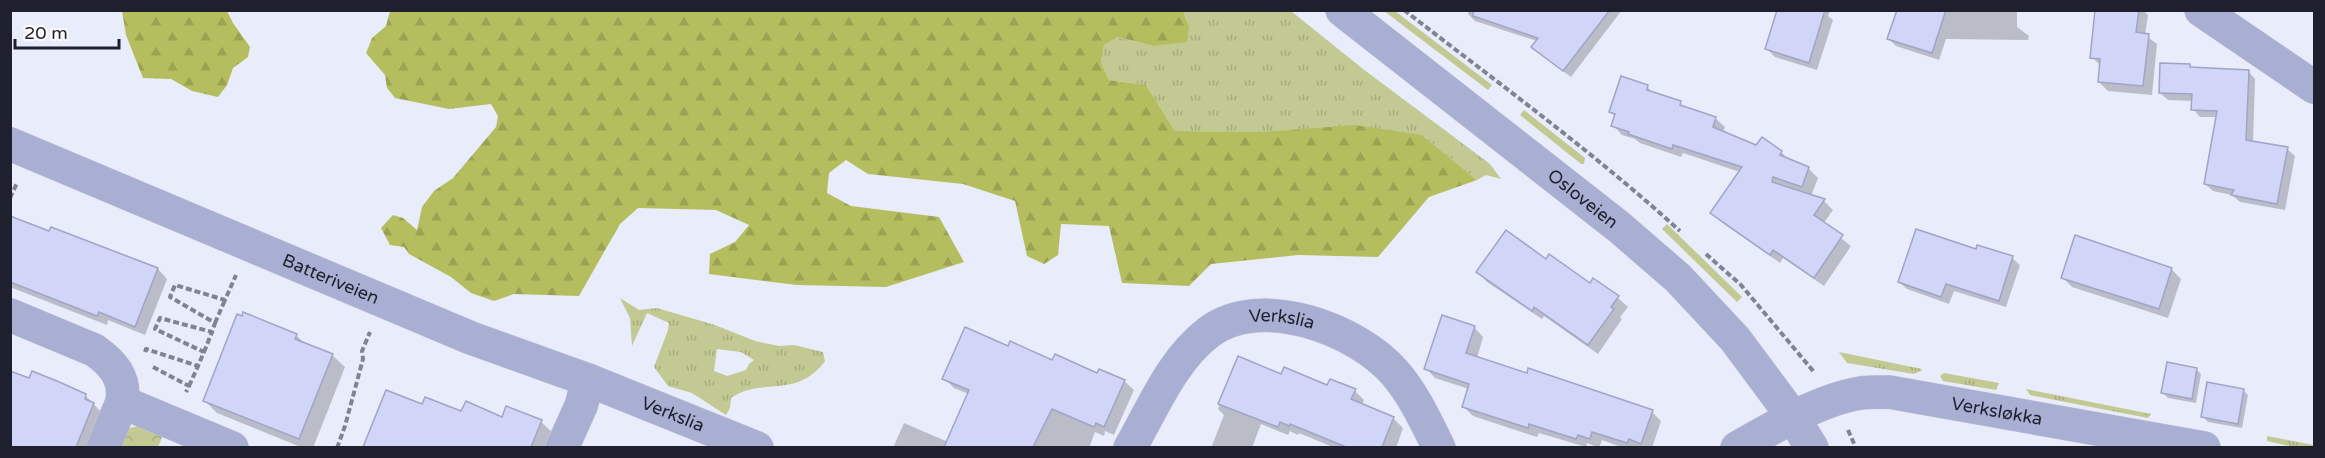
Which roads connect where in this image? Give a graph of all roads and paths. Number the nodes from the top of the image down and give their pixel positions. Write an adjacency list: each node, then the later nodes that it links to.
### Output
1 (1342, 10): 20 (street, Osloveien)
2 (2201, 10): 3 (street)
3 (2314, 87)
4 (10, 144): 17 (street, Batteriveien)
5 (17, 183): 6 (path)
6 (10, 198)
7 (237, 272): 8 (path)
8 (225, 300): 10 (path); 10 (path)
9 (10, 315): 19 (street)
10 (215, 323): 12 (path)
11 (371, 328): 24 (path)
12 (212, 332): 13 (path); 13 (path)
13 (204, 352): 16 (path)
14 (144, 355): 16 (path)
15 (151, 366): 18 (path)
16 (198, 366): 18 (path)
17 (588, 380): 25 (street); 26 (street, Verkslia)
18 (189, 386): 21 (path)
19 (122, 402): 21 (street); 22 (street)
20 (1793, 417): 29 (street); 30 (street, Osloveien); 31 (street, Verksløkka)
21 (174, 423): 23 (street)
22 (103, 447)
23 (232, 447)
24 (337, 447)
25 (562, 447)
26 (757, 447)
27 (1130, 447): 28 (street, Verkslia)
28 (1439, 447)
29 (1737, 447)
30 (1812, 447)
31 (2204, 447)

